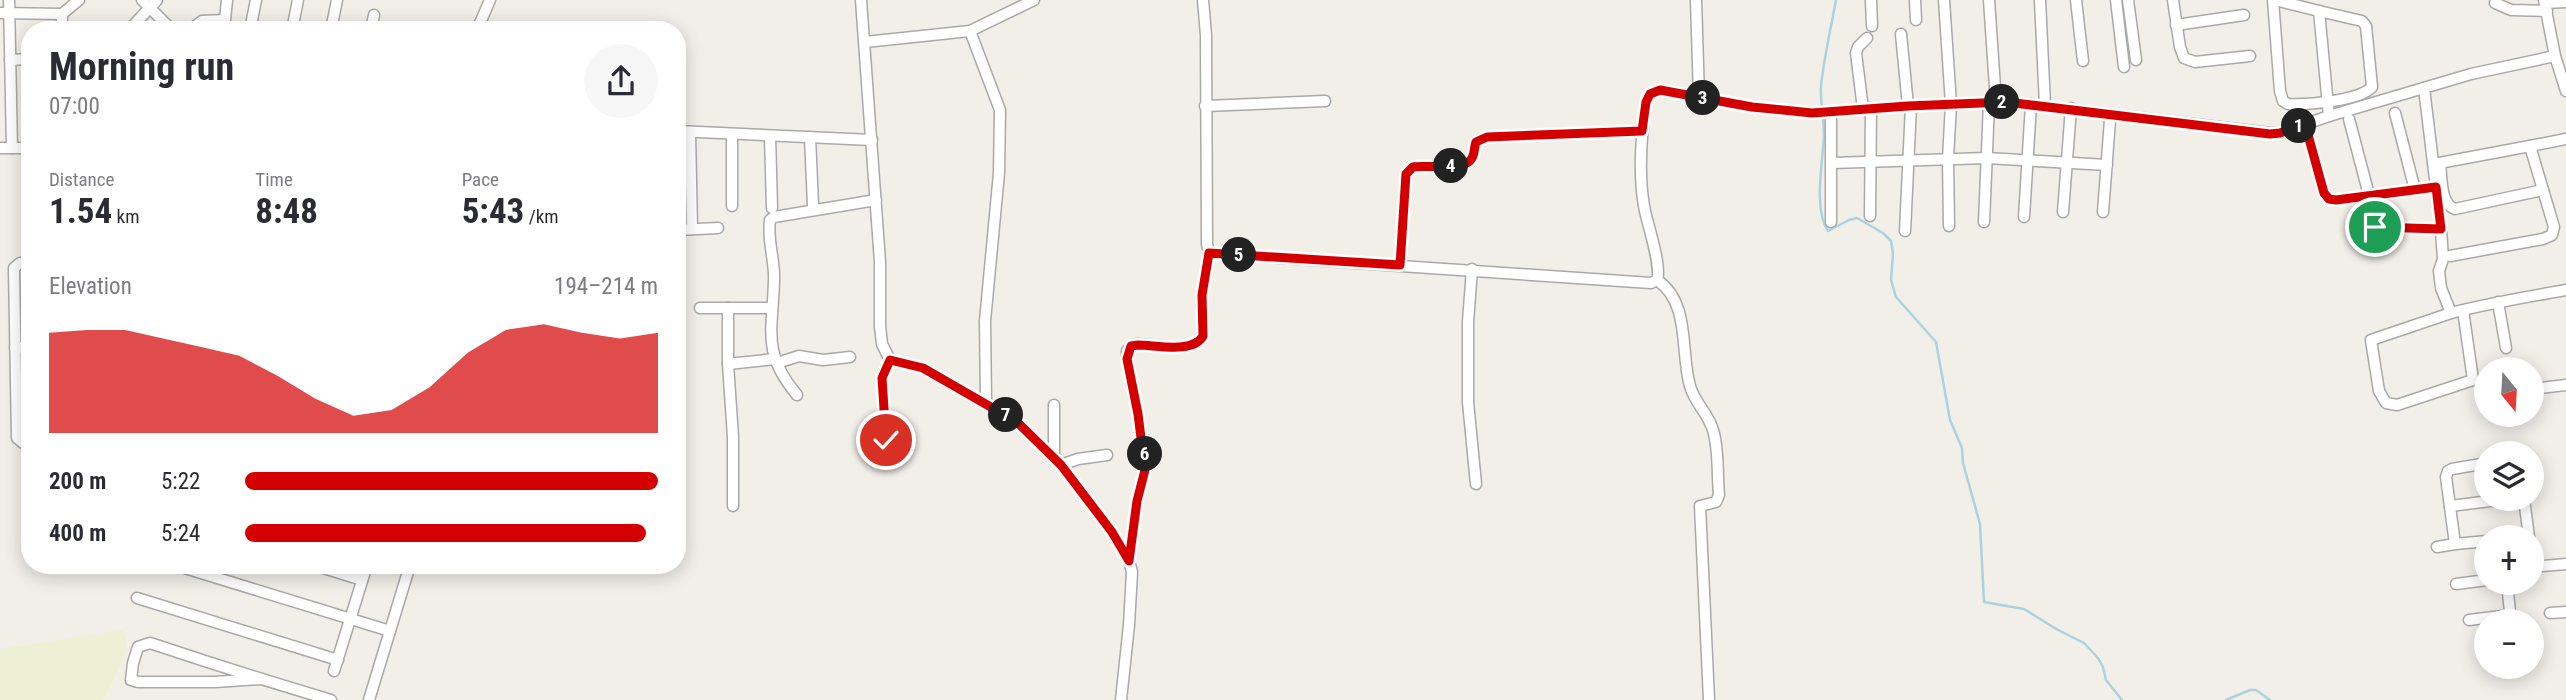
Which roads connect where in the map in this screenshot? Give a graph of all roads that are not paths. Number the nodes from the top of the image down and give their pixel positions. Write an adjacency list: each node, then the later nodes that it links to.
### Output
1 (9, 0): 27 (street)
2 (79, 0): 28 (street)
3 (228, 0): 35 (street)
4 (256, 0): 36 (street)
5 (298, 0): 37 (street)
6 (337, 0): 38 (street)
7 (490, 0): 40 (street)
8 (861, 0): 46 (street)
9 (1034, 0): 43 (street)
10 (1203, 0): 63 (street)
11 (1696, 0): 56 (street)
12 (1871, 0): 42 (street)
13 (1915, 0): 31 (street)
14 (1944, 0): 60 (street)
15 (1989, 0): 59 (street)
16 (2040, 0): 62 (street)
17 (2076, 0): 52 (street)
18 (2116, 0): 53 (street)
19 (2128, 0): 51 (street)
20 (2173, 0): 41 (street)
21 (2274, 0): 26 (street); 58 (street)
22 (150, 2): 33 (street); 34 (street)
23 (2495, 2): 25 (street)
24 (2566, 2): 25 (street)
25 (2545, 5): 48 (street)
26 (2319, 11): 58 (street); 58 (street)
27 (5, 13): 28 (street); 50 (street)
28 (62, 14): 32 (street)
29 (374, 15): 39 (street)
30 (2244, 15): 41 (street)
31 (1916, 20)
32 (62, 21)
33 (136, 21)
34 (165, 21)
35 (221, 21)
36 (252, 21)
37 (294, 21)
38 (333, 21)
39 (373, 21)
40 (481, 21)
41 (2176, 25): 47 (street)
42 (1872, 26)
43 (970, 32): 46 (street); 138 (street)
44 (1901, 34): 64 (street)
45 (1867, 38): 66 (street)
46 (865, 42): 80 (street)
47 (2250, 56)
48 (2556, 56): 54 (street); 55 (street)
49 (21, 59): 50 (street)
50 (10, 60): 83 (street)
51 (2136, 60)
52 (2083, 61)
53 (2124, 66)
54 (2424, 88): 69 (street); 92 (street)
55 (2566, 91)
56 (1699, 97): 67 (street); 75 (street)
57 (1325, 101): 63 (street)
58 (2327, 102): 69 (street)
59 (1993, 103): 60 (street); 61 (street); 85 (street)
60 (1951, 104): 64 (street); 86 (street)
61 (2031, 104): 62 (street); 88 (street)
62 (2045, 105): 65 (street)
63 (1205, 106): 115 (street)
64 (1909, 106): 66 (street); 87 (street)
65 (2071, 108): 72 (street); 91 (street)
66 (1867, 109): 67 (street); 89 (street)
67 (1825, 112): 90 (street)
68 (2395, 113): 95 (street)
69 (2329, 116): 72 (street)
70 (2110, 120): 93 (street)
71 (2349, 120): 97 (street)
72 (2305, 124): 97 (street)
73 (686, 131): 74 (street)
74 (690, 131): 76 (street); 112 (street)
75 (1642, 131): 118 (street); 120 (street)
76 (732, 134): 77 (street); 100 (street)
77 (770, 136): 78 (street); 101 (street)
78 (810, 137): 80 (street); 99 (street)
79 (2566, 139): 81 (street)
80 (872, 140): 98 (street)
81 (2529, 146): 92 (street); 96 (street)
82 (0, 148): 83 (street)
83 (12, 148): 84 (street)
84 (21, 148)
85 (1987, 158): 86 (street); 88 (street); 107 (street)
86 (1948, 159): 87 (street); 108 (street)
87 (1909, 160): 89 (street); 114 (street)
88 (2028, 160): 91 (street); 105 (street)
89 (1871, 161): 90 (street); 104 (street)
90 (1832, 163): 106 (street)
91 (2067, 163): 93 (street); 102 (street)
92 (2437, 164): 94 (street); 96 (street)
93 (2107, 165): 103 (street)
94 (2436, 187): 95 (street); 113 (street)
95 (2415, 190): 97 (street)
96 (2543, 190): 116 (street)
97 (2369, 195)
98 (876, 200): 123 (street); 132 (street)
99 (813, 205)
100 (732, 206)
101 (772, 208)
102 (2063, 212)
103 (2103, 212)
104 (1870, 216)
105 (2024, 217)
106 (1831, 222)
107 (1984, 222)
108 (1949, 226)
109 (2375, 227): 113 (street)
110 (718, 228): 112 (street)
111 (686, 229): 112 (street)
112 (692, 229)
113 (2441, 229): 127 (street)
114 (1905, 231)
115 (1209, 253): 118 (street); 152 (street)
116 (2450, 256)
117 (21, 263): 128 (street)
118 (1400, 265): 119 (street)
119 (1472, 270): 120 (street); 145 (street)
120 (1657, 280): 175 (street)
121 (2566, 290): 122 (street)
122 (2498, 302): 126 (street); 130 (street)
123 (772, 307): 125 (street); 133 (street)
124 (700, 308): 125 (street)
125 (728, 308): 134 (street)
126 (2463, 310): 127 (street); 127 (street)
127 (2451, 313)
128 (15, 348): 129 (street); 141 (street)
129 (21, 348)
130 (2506, 348)
131 (850, 357): 133 (street)
132 (890, 360): 138 (street); 140 (street)
133 (776, 361): 134 (street); 137 (street)
134 (728, 364): 147 (street)
135 (2566, 385): 136 (street)
136 (2544, 388)
137 (797, 394)
138 (986, 403): 143 (street)
139 (1054, 405): 143 (street)
140 (886, 440)
141 (21, 442)
142 (1107, 455): 143 (street)
143 (1057, 461): 152 (street)
144 (2474, 466): 148 (street)
145 (1476, 484)
146 (2474, 503): 148 (street)
147 (733, 506)
148 (2450, 506): 150 (street)
149 (2474, 542): 150 (street)
150 (2455, 544): 151 (street)
151 (2437, 547)
152 (1129, 561): 174 (street)
153 (2566, 564): 154 (street)
154 (2544, 565)
155 (204, 574): 165 (street)
156 (343, 574): 159 (street)
157 (364, 574): 159 (street)
158 (407, 574): 168 (street)
159 (362, 580): 165 (street)
160 (2474, 582): 161 (street)
161 (2456, 584)
162 (137, 598): 169 (street)
163 (2566, 612): 164 (street)
164 (2550, 613)
165 (349, 619): 168 (street); 169 (street)
166 (2469, 620): 167 (street)
167 (2474, 620)
168 (390, 631): 173 (street)
169 (338, 660): 170 (street)
170 (334, 671)
171 (261, 679): 171 (street); 172 (street)
172 (331, 700)
173 (369, 700)
174 (1121, 700)
175 (1709, 700)

